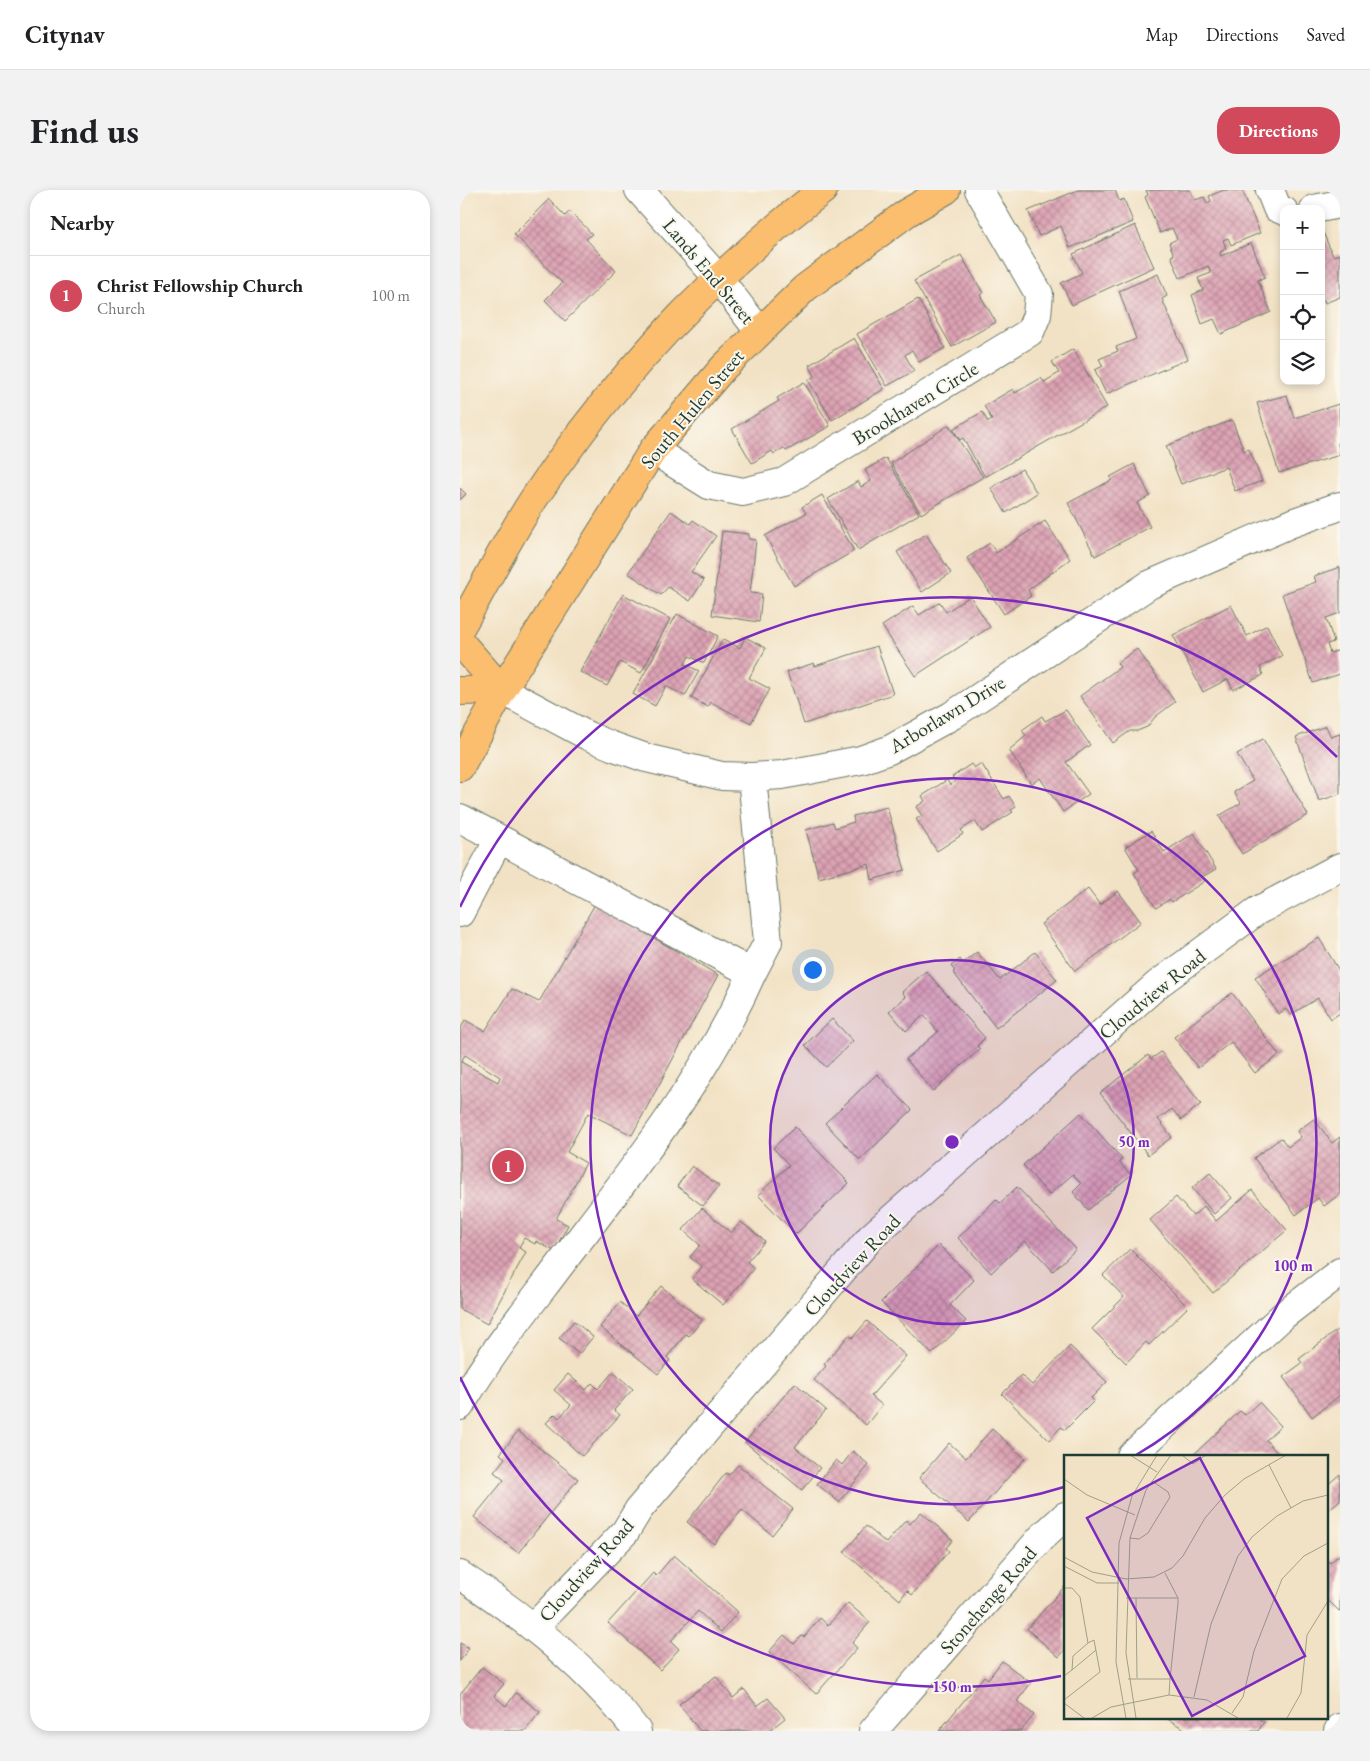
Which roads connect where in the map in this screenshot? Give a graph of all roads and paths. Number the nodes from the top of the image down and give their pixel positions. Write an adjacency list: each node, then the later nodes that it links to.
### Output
1 (639, 190): 9 (street, Lands End Street)
2 (823, 190): 9 (main road)
3 (946, 190): 10 (main road, South Hulen Street)
4 (979, 190): 11 (street, Brookhaven Circle)
5 (1270, 190): 8 (street)
6 (1340, 204): 7 (street)
7 (1325, 207)
8 (1280, 209)
9 (719, 279): 10 (street, Lands End Street); 13 (main road)
10 (759, 330): 11 (main road, South Hulen Street)
11 (653, 450): 15 (main road, South Hulen Street)
12 (1340, 506): 18 (street, Arborlawn Drive)
13 (460, 628)
14 (460, 642): 15 (main road, Arborlawn Drive)
15 (502, 690): 16 (main road, Arborlawn Drive); 17 (main road, South Hulen Street); 18 (street, Arborlawn Drive)
16 (460, 691)
17 (460, 767)
18 (752, 778): 23 (street)
19 (460, 818): 20 (street)
20 (499, 839): 22 (street); 23 (street)
21 (1340, 867): 29 (street, Cloudview Road)
22 (460, 913)
23 (752, 973): 25 (street)
24 (1340, 1272): 26 (street)
25 (460, 1406)
26 (1132, 1455)
27 (1064, 1517): 31 (street, Stonehenge Road)
28 (460, 1575): 29 (street)
29 (534, 1627): 30 (street)
30 (637, 1731)
31 (873, 1731)

